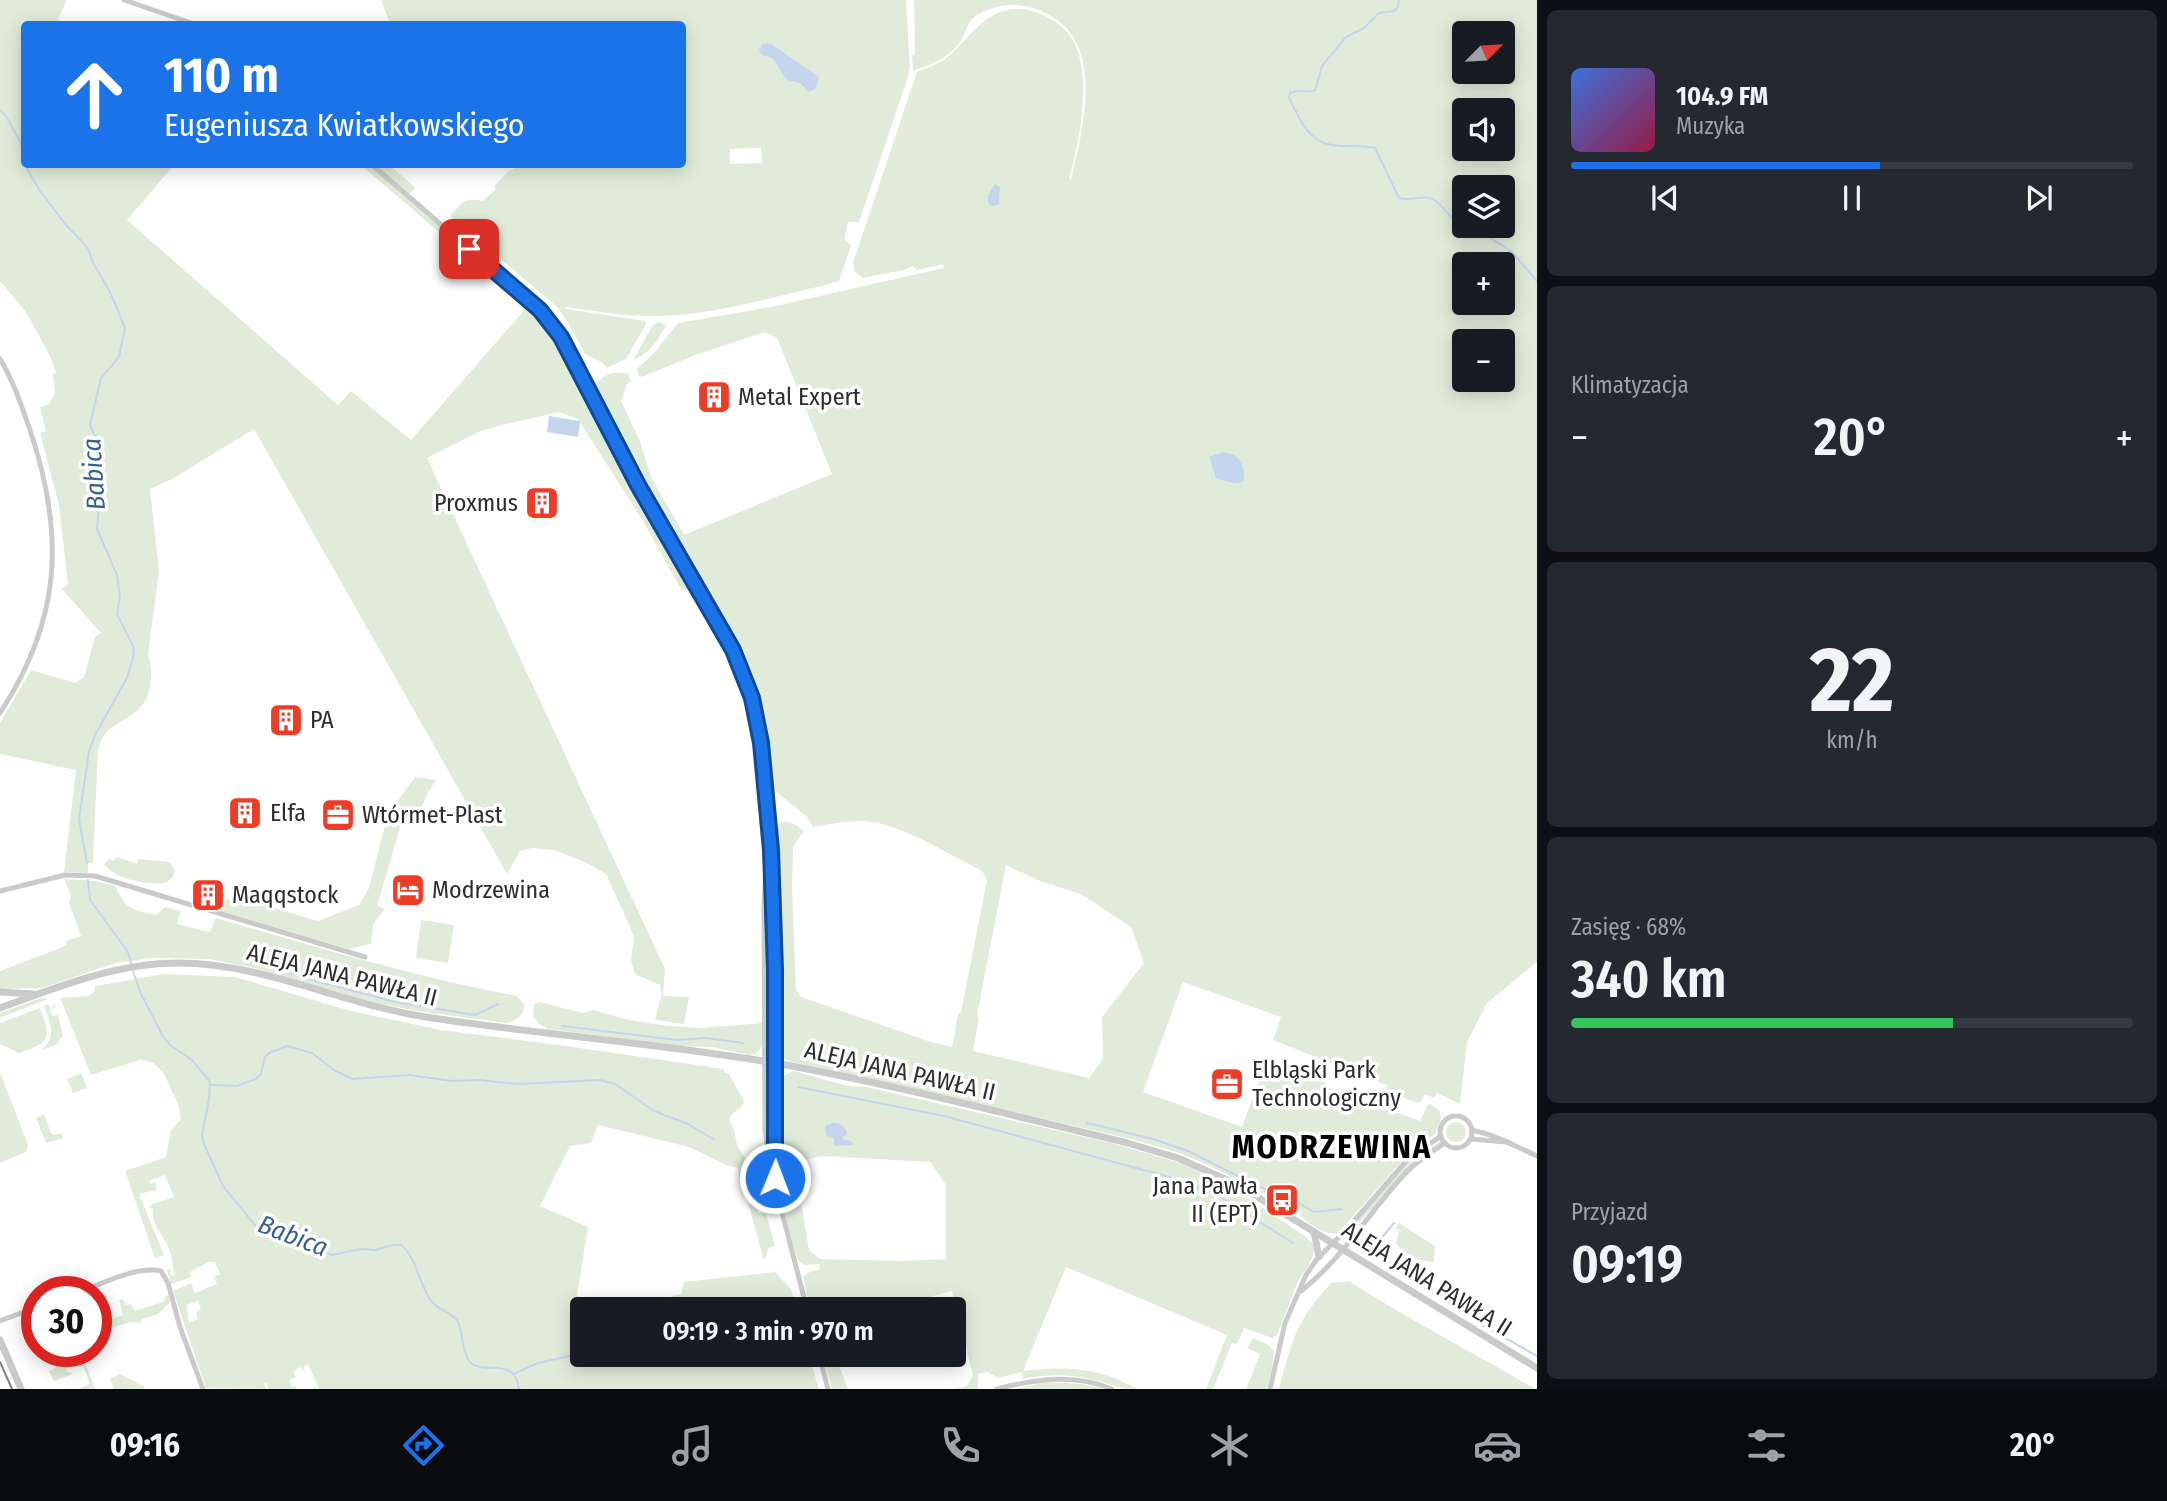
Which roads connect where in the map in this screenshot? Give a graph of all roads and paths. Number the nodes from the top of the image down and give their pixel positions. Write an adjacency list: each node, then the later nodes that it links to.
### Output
1 (124, 0): 2 (street)
2 (185, 21)
3 (376, 168): 6 (street)
4 (0, 359): 5 (street)
5 (0, 713)
6 (769, 821): 12 (street); 13 (street)
7 (0, 891): 8 (street)
8 (365, 957)
9 (0, 992): 10 (street, ALEJA JANA PAWŁA II)
10 (37, 994): 11 (street, ALEJA JANA PAWŁA II); 12 (street, ALEJA JANA PAWŁA II)
11 (0, 1008)
12 (764, 1062): 13 (street, ALEJA JANA PAWŁA II); 20 (street)
13 (775, 1063): 20 (street); 21 (street, ALEJA JANA PAWŁA II)
14 (1472, 1130): 15 (street); 16 (street); 17 (street)
15 (1441, 1136): 18 (street); 22 (street)
16 (1471, 1139): 17 (street); 18 (street)
17 (1506, 1142): 19 (street)
18 (1445, 1143): 23 (street)
19 (1537, 1156)
20 (775, 1178): 27 (street)
21 (1314, 1232): 22 (street, ALEJA JANA PAWŁA II); 24 (street)
22 (1332, 1243): 23 (street, ALEJA JANA PAWŁA II); 24 (street)
23 (1342, 1249): 26 (street); 32 (street, ALEJA JANA PAWŁA II)
24 (1319, 1256): 26 (street)
25 (112, 1281): 34 (street)
26 (1301, 1291): 38 (street)
27 (804, 1297)
28 (21, 1313): 29 (street)
29 (0, 1321)
30 (0, 1340): 33 (street)
31 (822, 1367): 35 (street)
32 (1537, 1368)
33 (21, 1389)
34 (203, 1389)
35 (828, 1389)
36 (997, 1389): 37 (street)
37 (1112, 1389)
38 (1270, 1389)

